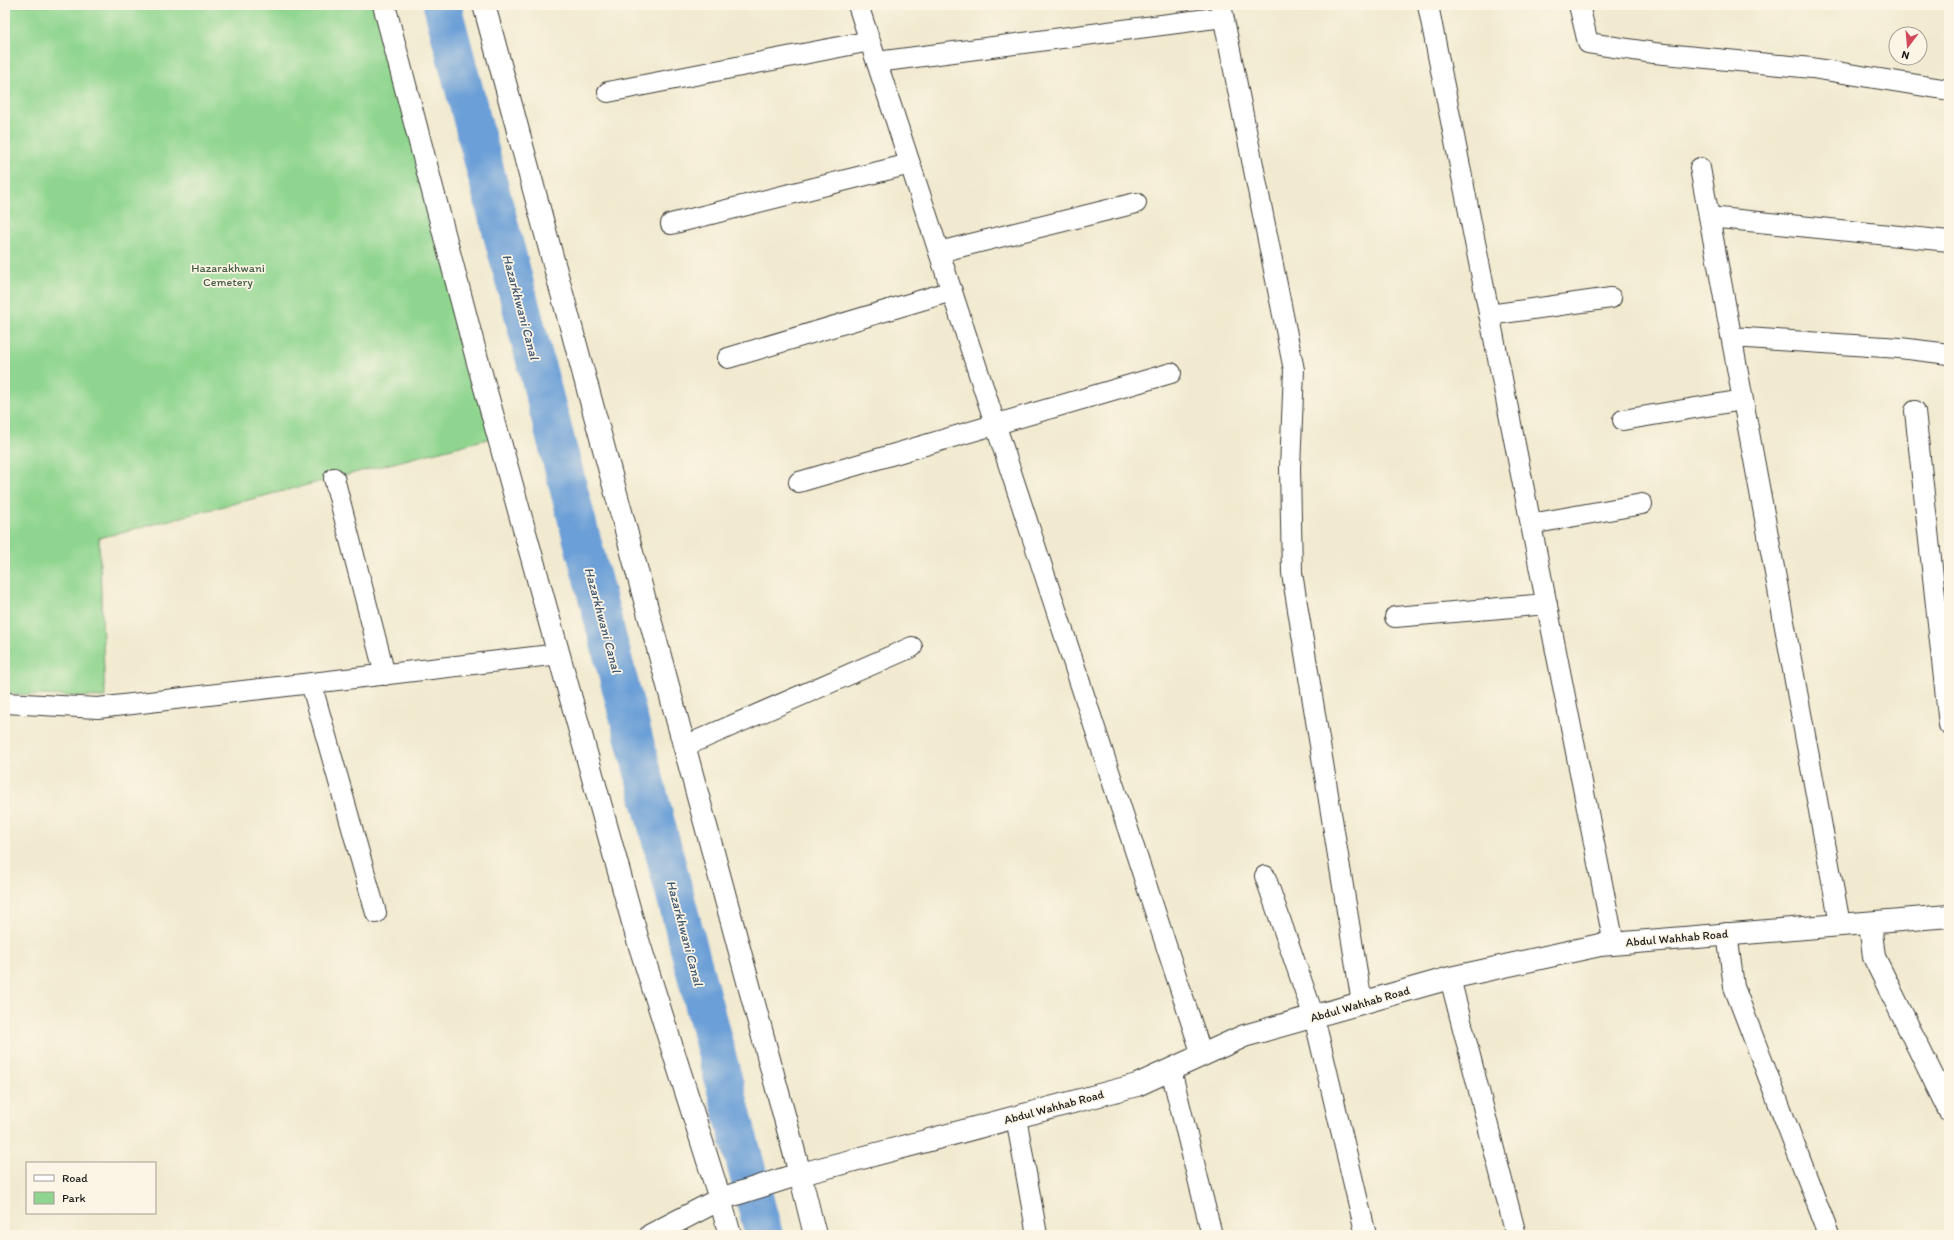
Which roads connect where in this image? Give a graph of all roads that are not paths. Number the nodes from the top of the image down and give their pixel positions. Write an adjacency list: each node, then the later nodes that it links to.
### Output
1 (384, 5): 37 (street)
2 (484, 5): 42 (street)
3 (858, 5): 7 (lane)
4 (1428, 5): 20 (lane)
5 (1579, 5): 9 (lane)
6 (1222, 11): 8 (lane); 51 (lane)
7 (870, 42): 8 (lane); 10 (lane)
8 (877, 62): 11 (lane)
9 (1949, 90)
10 (608, 92)
11 (910, 164): 15 (lane); 17 (lane)
12 (1700, 168): 14 (lane)
13 (1136, 203): 17 (lane)
14 (1709, 218): 16 (lane); 21 (lane)
15 (671, 224)
16 (1949, 241)
17 (939, 252): 18 (lane)
18 (952, 291): 23 (lane); 28 (lane)
19 (1611, 298): 20 (lane)
20 (1489, 316): 32 (lane)
21 (1731, 337): 22 (lane); 25 (lane)
22 (1949, 354)
23 (728, 358)
24 (1171, 373): 28 (lane)
25 (1743, 400): 27 (lane); 47 (lane)
26 (1915, 411): 36 (lane)
27 (1623, 420)
28 (996, 425): 30 (lane); 53 (lane)
29 (334, 478): 38 (lane)
30 (799, 482)
31 (1642, 504): 32 (lane)
32 (1531, 524): 33 (lane)
33 (1547, 604): 34 (lane); 49 (lane)
34 (1395, 617)
35 (912, 646): 42 (lane)
36 (1945, 648): 41 (lane)
37 (559, 654): 38 (lane); 58 (street)
38 (385, 675): 39 (lane)
39 (311, 683): 40 (lane); 44 (lane)
40 (5, 703)
41 (1949, 725)
42 (685, 746): 57 (street)
43 (1265, 876): 52 (lane)
44 (376, 913)
45 (1949, 916): 46 (street, Abdul Wahhab Road)
46 (1870, 923): 47 (street, Abdul Wahhab Road); 55 (street)
47 (1840, 924): 48 (street, Abdul Wahhab Road)
48 (1727, 933): 49 (street, Abdul Wahhab Road); 66 (lane)
49 (1614, 944): 50 (street, Abdul Wahhab Road)
50 (1450, 978): 51 (street, Abdul Wahhab Road); 65 (lane)
51 (1362, 1003): 52 (street, Abdul Wahhab Road)
52 (1314, 1016): 53 (street, Abdul Wahhab Road); 64 (lane)
53 (1202, 1055): 54 (street, Abdul Wahhab Road)
54 (1171, 1070): 56 (street, Abdul Wahhab Road); 63 (lane)
55 (1949, 1110)
56 (1016, 1117): 57 (street, Abdul Wahhab Road); 62 (lane)
57 (795, 1176): 58 (street, Abdul Wahhab Road); 61 (street)
58 (720, 1199): 59 (street, Abdul Wahhab Road); 60 (street)
59 (651, 1235)
60 (730, 1235)
61 (815, 1235)
62 (1037, 1235)
63 (1212, 1235)
64 (1366, 1235)
65 (1516, 1235)
66 (1830, 1235)

